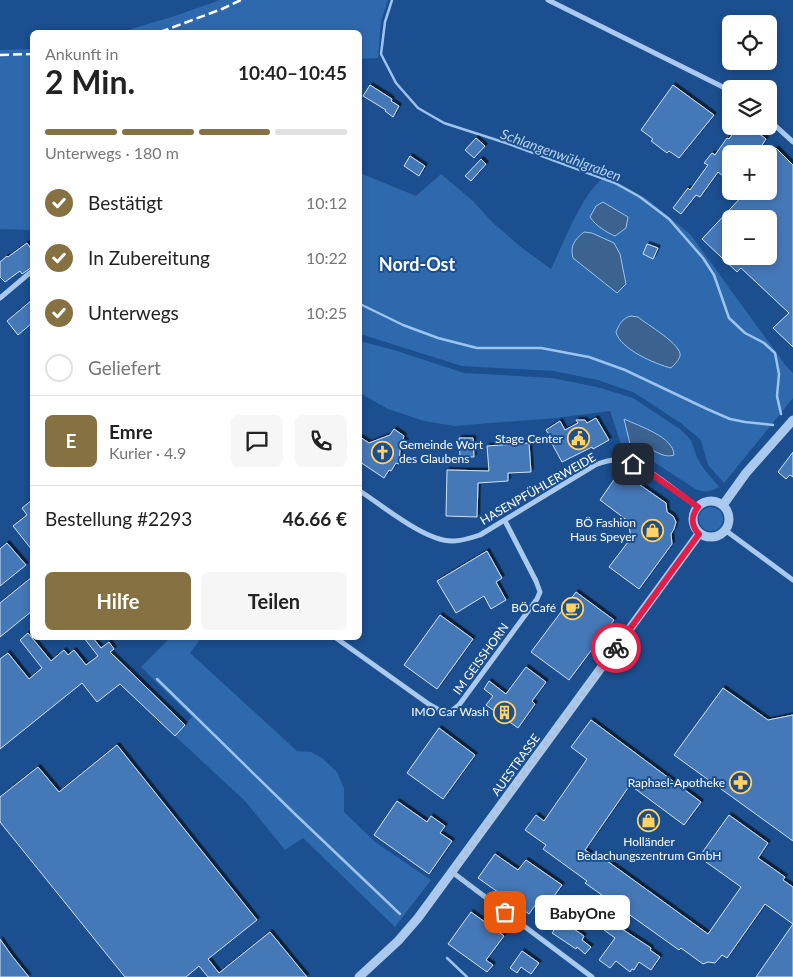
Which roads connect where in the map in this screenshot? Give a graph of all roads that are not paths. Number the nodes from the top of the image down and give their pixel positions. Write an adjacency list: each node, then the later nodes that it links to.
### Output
1 (548, 0): 2 (street)
2 (722, 87)
3 (777, 127): 4 (street)
4 (793, 142)
5 (30, 272): 6 (street)
6 (0, 298)
7 (793, 420): 9 (street)
8 (362, 492): 11 (street, HASENPFÜHLERWEIDE)
9 (723, 505): 10 (street); 12 (street)
10 (698, 507): 11 (street, HASENPFÜHLERWEIDE); 13 (street)
11 (504, 521): 15 (street, IM GEISSHORN)
12 (726, 530): 13 (street); 14 (street)
13 (699, 534): 16 (street, AUESTRASSE)
14 (793, 580)
15 (339, 640)
16 (452, 872): 17 (street, AUESTRASSE); 18 (street)
17 (359, 977)
18 (592, 977)

